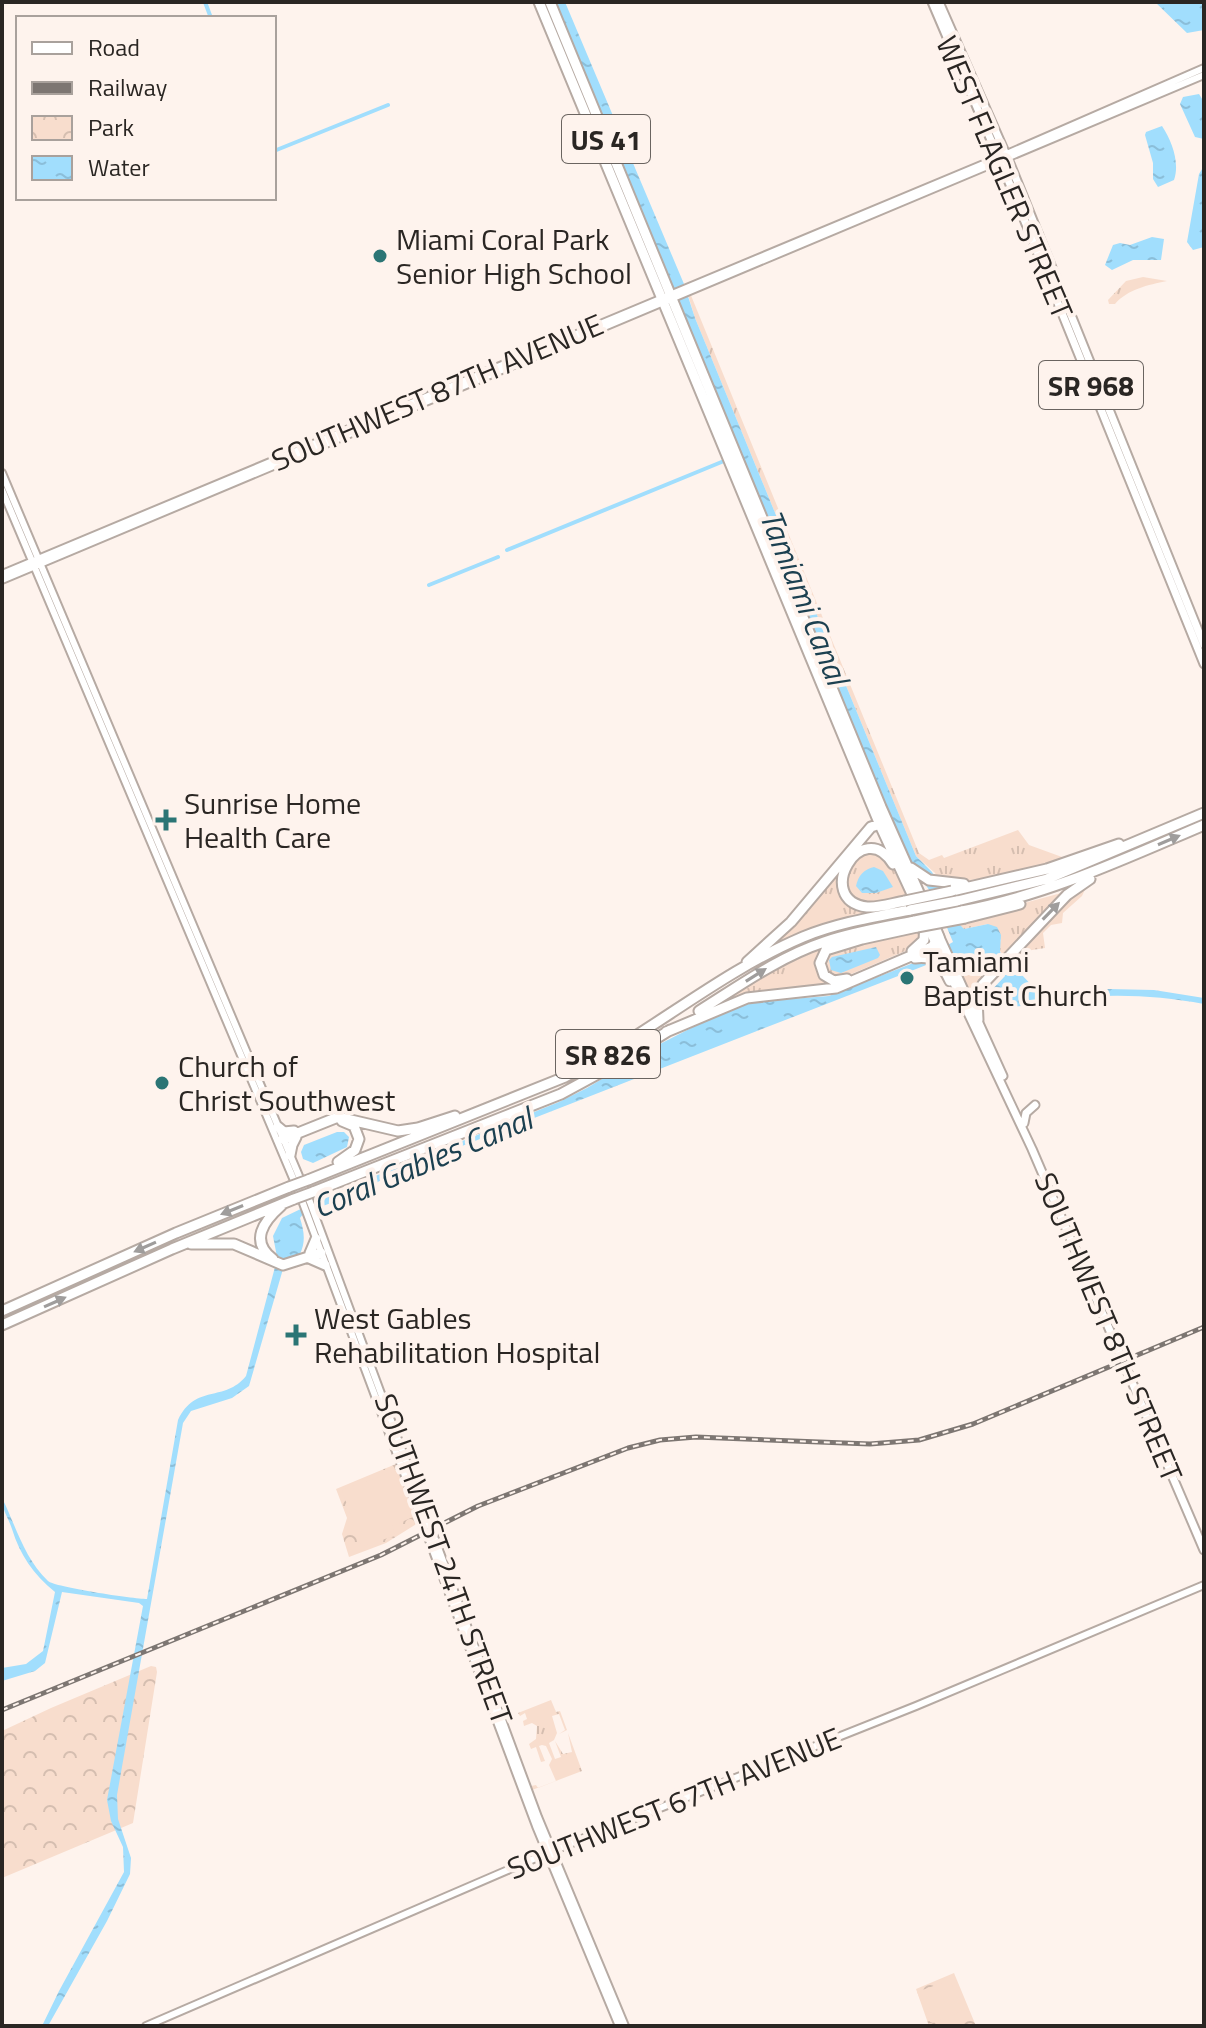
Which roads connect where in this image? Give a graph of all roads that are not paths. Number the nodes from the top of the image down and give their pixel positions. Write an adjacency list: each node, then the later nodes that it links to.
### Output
1 (539, 2): 8 (highway, SOUTHWEST 8TH STREET / US 41)
2 (550, 2): 6 (highway, SOUTHWEST 8TH STREET / US 41)
3 (932, 2): 9 (main road, WEST FLAGLER STREET)
4 (939, 2): 9 (main road, WEST FLAGLER STREET)
5 (1204, 68): 9 (main road)
6 (579, 73): 8 (highway); 10 (highway, SOUTHWEST 8TH STREET / US 41)
7 (1204, 75): 9 (main road)
8 (596, 141): 10 (highway); 15 (highway, SOUTHWEST 8TH STREET / US 41)
9 (1003, 158): 11 (main road, SOUTHWEST 87TH AVENUE); 12 (main road, WEST FLAGLER STREET / SR 968); 13 (main road, WEST FLAGLER STREET / SR 968)
10 (630, 197): 15 (highway, SOUTHWEST 8TH STREET / US 41)
11 (843, 225): 14 (main road, SOUTHWEST 87TH AVENUE); 14 (main road, SOUTHWEST 87TH AVENUE)
12 (1032, 240): 13 (main road); 18 (main road, WEST FLAGLER STREET / SR 968)
13 (1049, 263): 18 (main road, WEST FLAGLER STREET / SR 968)
14 (688, 289): 15 (main road, SOUTHWEST 87TH AVENUE)
15 (669, 297): 16 (highway, SOUTHWEST 8TH STREET / US 41); 17 (highway, SOUTHWEST 8TH STREET / US 41); 23 (main road, SOUTHWEST 87TH AVENUE)
16 (705, 381): 17 (highway); 19 (highway, SOUTHWEST 8TH STREET / US 41)
17 (702, 395): 19 (highway); 22 (highway, SOUTHWEST 8TH STREET / US 41)
18 (1102, 403): 27 (main road, WEST FLAGLER STREET / SR 968); 28 (main road, WEST FLAGLER STREET / SR 968)
19 (718, 411): 25 (highway, SOUTHWEST 8TH STREET / US 41)
20 (2, 473): 23 (main road, SOUTHWEST 24TH STREET)
21 (2, 490): 23 (main road, SOUTHWEST 24TH STREET)
22 (764, 541): 25 (highway); 26 (highway, SOUTHWEST 8TH STREET / US 41)
23 (36, 563): 24 (main road, SOUTHWEST 87TH AVENUE); 59 (main road, SOUTHWEST 24TH STREET); 61 (main road, SOUTHWEST 24TH STREET)
24 (2, 577)
25 (789, 584): 26 (highway, SOUTHWEST 8TH STREET / US 41)
26 (797, 612): 29 (highway, SOUTHWEST 8TH STREET / US 41); 30 (highway, SOUTHWEST 8TH STREET / US 41)
27 (1204, 645)
28 (1204, 664)
29 (858, 771): 30 (highway); 31 (highway, SOUTHWEST 8TH STREET / US 41)
30 (868, 776): 37 (highway, SOUTHWEST 8TH STREET / US 41)
31 (868, 794): 34 (highway, SOUTHWEST 8TH STREET / US 41); 36 (highway)
32 (1204, 807): 38 (highway)
33 (1204, 813): 42 (highway)
34 (880, 825): 36 (highway); 37 (highway); 41 (highway, SOUTHWEST 8TH STREET / US 41)
35 (1204, 825): 40 (highway, one-way to 35)
36 (865, 833): 49 (highway)
37 (893, 834): 39 (highway, SOUTHWEST 8TH STREET / US 41)
38 (1122, 843): 42 (highway); 43 (highway)
39 (902, 854): 43 (highway); 46 (highway, SOUTHWEST 8TH STREET / US 41)
40 (1099, 870): 45 (highway, bridge); 53 (highway, one-way to 40)
41 (903, 878): 44 (highway); 45 (highway, SOUTHWEST 8TH STREET / US 41)
42 (1004, 891): 43 (highway)
43 (952, 892): 44 (highway, bridge)
44 (907, 905): 49 (highway, SR 826)
45 (919, 923): 45 (highway); 46 (main road, SOUTHWEST 8TH STREET / US 41); 54 (highway, SR 826, one-way to 45)
46 (940, 944): 47 (highway); 48 (main road, SOUTHWEST 8TH STREET / US 41)
47 (903, 960): 48 (highway); 54 (highway)
48 (944, 960): 50 (highway); 51 (main road, SOUTHWEST 8TH STREET / US 41); 52 (main road, SOUTHWEST 8TH STREET / US 41)
49 (733, 975): 57 (highway, SR 826)
50 (950, 981): 52 (main road)
51 (967, 996): 52 (main road); 53 (main road, SOUTHWEST 8TH STREET / US 41)
52 (968, 1011): 55 (main road, SOUTHWEST 8TH STREET / US 41)
53 (978, 1020): 55 (main road, SOUTHWEST 8TH STREET / US 41)
54 (666, 1032): 65 (highway, SR 826)
55 (987, 1046): 58 (main road, SOUTHWEST 8TH STREET / US 41); 62 (main road, SOUTHWEST 8TH STREET / US 41)
56 (1035, 1105): 58 (main road)
57 (474, 1115): 60 (highway); 64 (highway, SR 826)
58 (1024, 1123): 62 (main road, SOUTHWEST 8TH STREET / US 41)
59 (278, 1127): 60 (highway); 61 (main road, SOUTHWEST 24TH STREET)
60 (299, 1134): 61 (highway); 63 (highway); 64 (highway)
61 (281, 1142): 63 (main road, SOUTHWEST 24TH STREET); 65 (main road, SOUTHWEST 24TH STREET)
62 (1032, 1149): 74 (main road, SOUTHWEST 8TH STREET / US 41)
63 (290, 1155): 65 (main road, SOUTHWEST 24TH STREET)
64 (323, 1174): 71 (highway, SR 826, one-way to 71, bridge)
65 (301, 1200): 66 (main road, SOUTHWEST 24TH STREET); 67 (highway, SR 826); 69 (highway)
66 (311, 1214): 68 (main road, SOUTHWEST 24TH STREET); 68 (main road, SOUTHWEST 24TH STREET)
67 (180, 1246): 69 (highway); 72 (highway, SR 826, one-way to 67)
68 (319, 1250): 69 (highway); 70 (highway); 73 (main road, SOUTHWEST 24TH STREET)
69 (274, 1261)
70 (325, 1265): 73 (main road, SOUTHWEST 24TH STREET)
71 (2, 1311)
72 (2, 1325)
73 (418, 1500): 76 (main road, SOUTHWEST 24TH STREET)
74 (1204, 1550)
75 (1204, 1585): 76 (main road, SOUTHWEST 67TH AVENUE)
76 (550, 1852): 77 (main road, SOUTHWEST 67TH AVENUE); 78 (main road, SOUTHWEST 24TH STREET)
77 (146, 2026)
78 (622, 2026)

